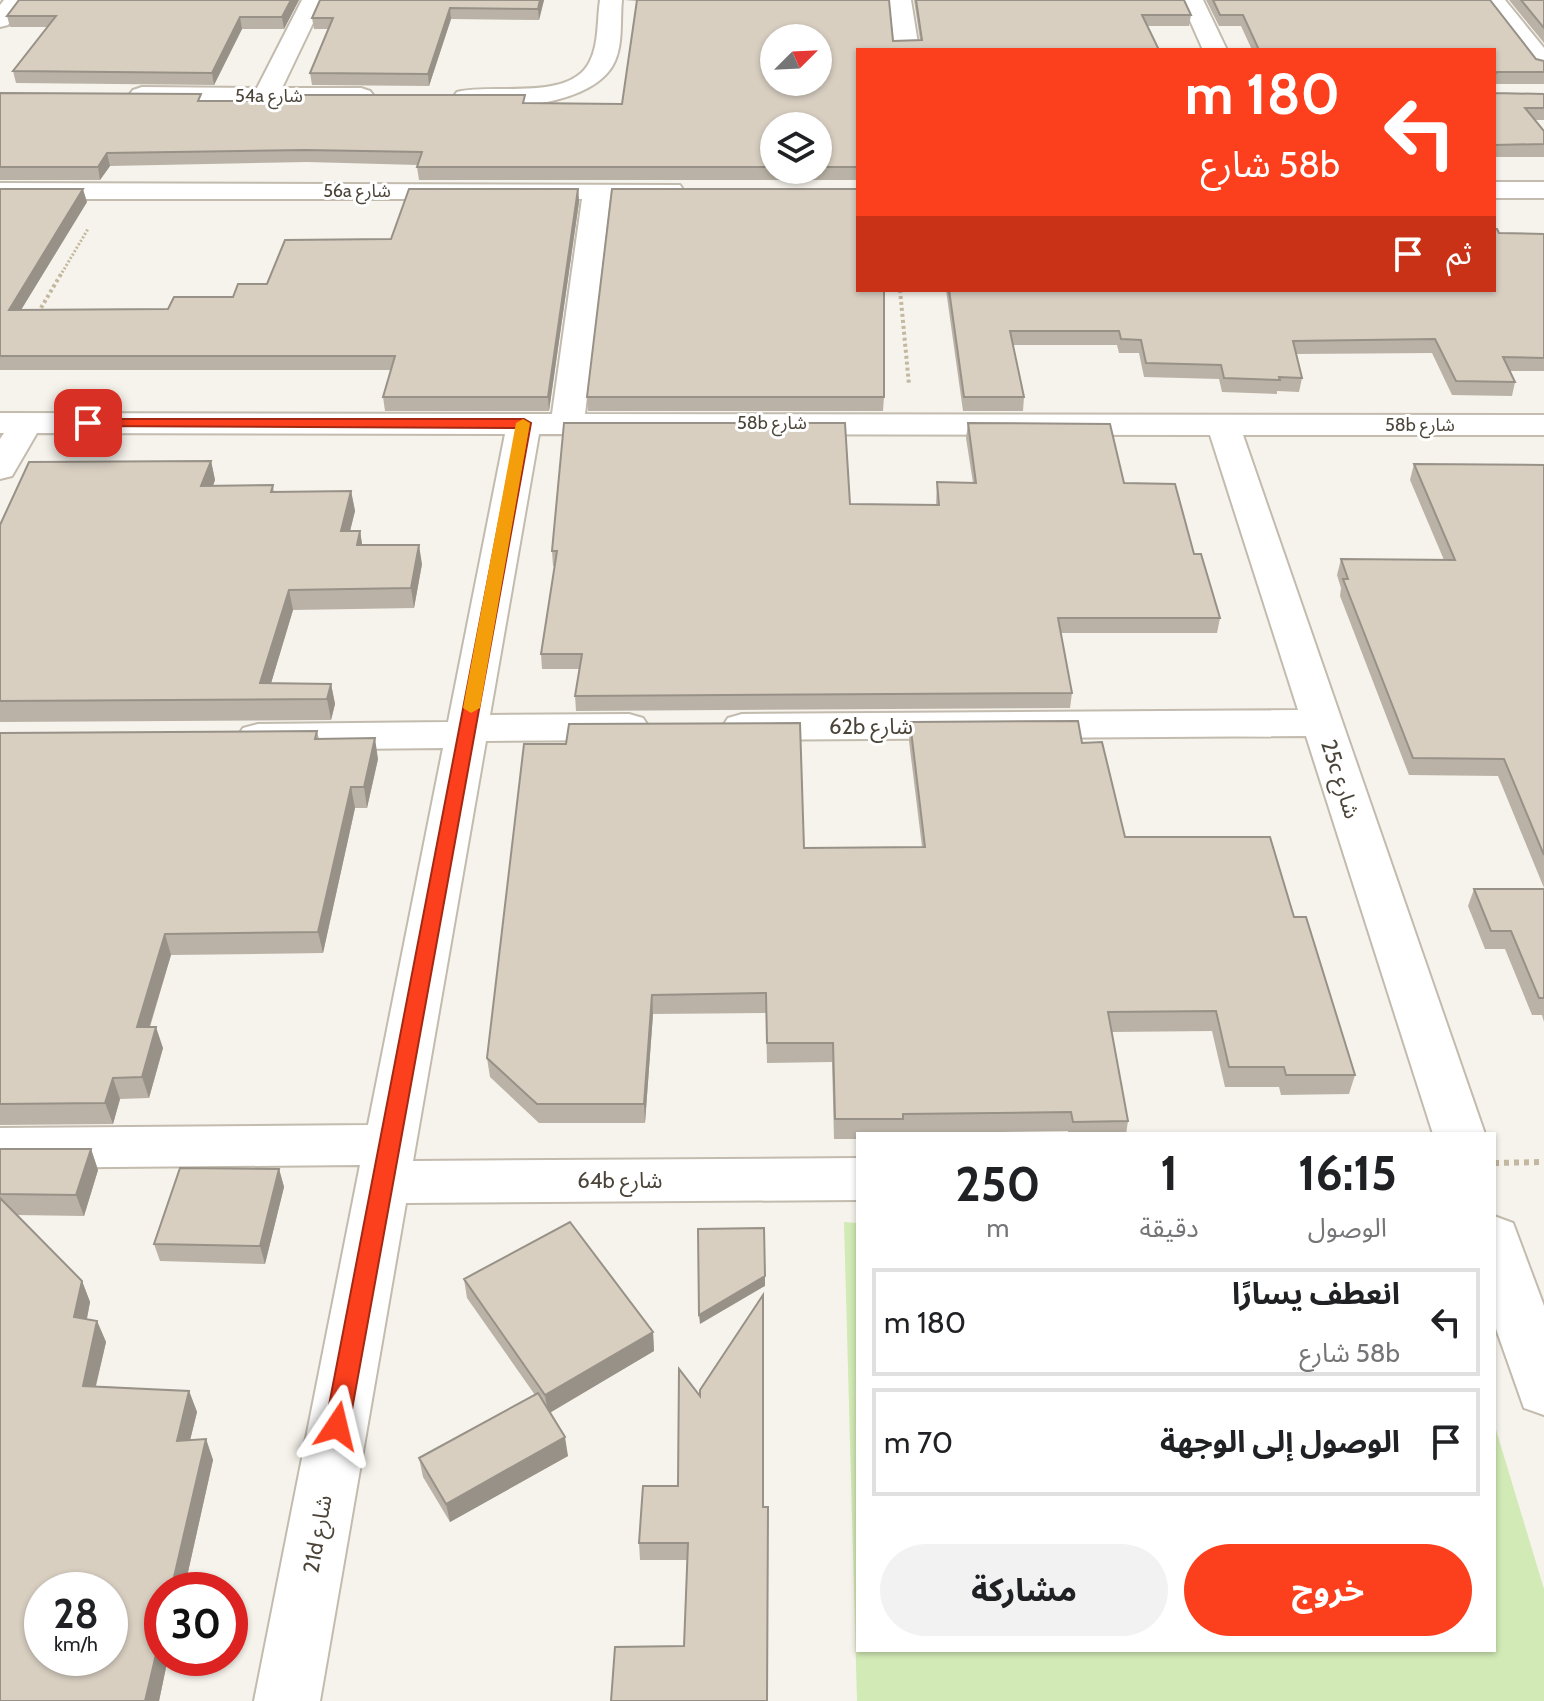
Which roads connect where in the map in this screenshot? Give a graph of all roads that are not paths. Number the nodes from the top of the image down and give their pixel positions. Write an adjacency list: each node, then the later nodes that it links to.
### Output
1 (16, 0): 7 (street)
2 (313, 0): 12 (street)
3 (611, 0): 14 (street)
4 (900, 0): 8 (street)
5 (1192, 0): 9 (street)
6 (1493, 0): 10 (street)
7 (0, 20)
8 (907, 48)
9 (1214, 48)
10 (1544, 64)
11 (125, 95): 12 (street, 54a شارع)
12 (266, 95): 13 (street, 54a شارع)
13 (392, 96)
14 (440, 96)
15 (1496, 190): 16 (street)
16 (1536, 190): 20 (street)
17 (0, 191): 18 (street, 56a شارع)
18 (597, 191): 19 (street, 56a شارع); 22 (street, 21d شارع)
19 (692, 191)
20 (1544, 215)
21 (13, 423): 22 (street, 58b شارع); 25 (street)
22 (546, 423): 23 (street, 58b شارع); 27 (street, 21d شارع)
23 (1223, 424): 24 (street, 58b شارع); 26 (street, 25c شارع)
24 (1544, 425)
25 (0, 469)
26 (1323, 723): 27 (street, 62b شارع); 29 (street, 25c شارع)
27 (467, 732): 28 (street, 62b شارع); 31 (street, 21d شارع)
28 (218, 737)
29 (1458, 1132)
30 (0, 1148): 31 (street, 64b شارع)
31 (386, 1163): 32 (street, 64b شارع); 35 (street, 21d شارع)
32 (856, 1179)
33 (1496, 1244): 34 (street)
34 (1544, 1390)
35 (287, 1701)

